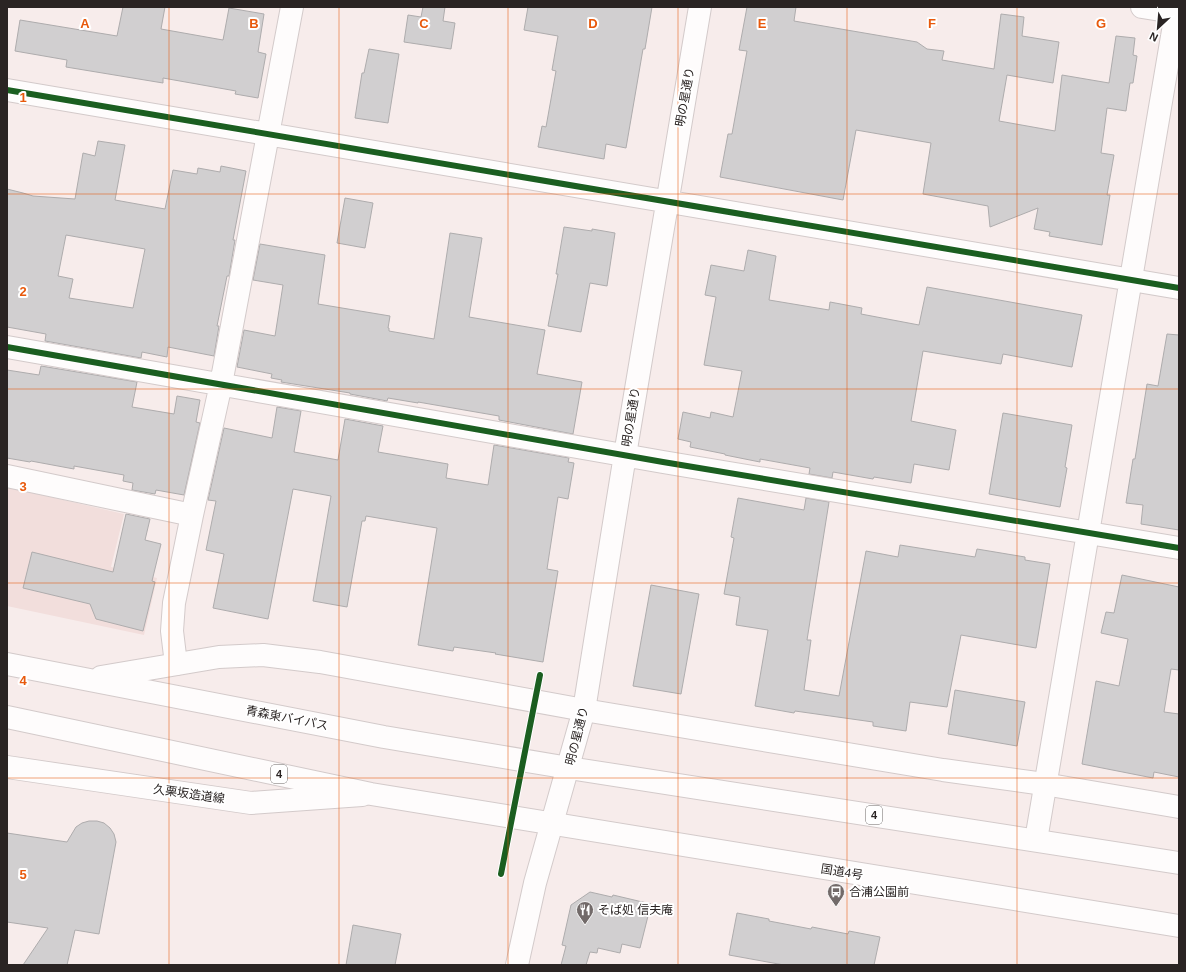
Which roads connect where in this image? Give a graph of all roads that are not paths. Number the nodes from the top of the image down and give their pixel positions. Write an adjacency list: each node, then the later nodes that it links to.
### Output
1 (292, 7): 6 (main road)
2 (700, 7): 7 (main road, 明の星通り)
3 (1142, 7): 4 (main road)
4 (1178, 11): 8 (main road)
5 (7, 90): 6 (main road)
6 (268, 134): 7 (main road); 11 (main road)
7 (667, 201): 8 (main road); 12 (main road, 明の星通り)
8 (1131, 280): 9 (main road); 15 (main road)
9 (1179, 288)
10 (7, 347): 11 (main road)
11 (221, 384): 12 (main road); 14 (main road)
12 (625, 455): 15 (main road); 20 (main road, 明の星通り)
13 (7, 476): 14 (main road)
14 (192, 515): 18 (main road)
15 (1088, 533): 16 (main road); 24 (main road)
16 (1179, 548)
17 (7, 664): 19 (main road, 青森東バイパス / 4)
18 (176, 664): 19 (main road); 20 (main road)
19 (88, 680): 23 (main road, 青森東バイパス / 4)
20 (584, 710): 23 (main road, 明の星通り); 24 (main road)
21 (7, 717): 25 (main road, 4)
22 (7, 767): 25 (main road, 久栗坂造道線)
23 (568, 768): 27 (main road, 明の星通り); 28 (main road, 4)
24 (1044, 784): 26 (main road); 28 (main road)
25 (371, 794): 27 (main road, 4)
26 (1179, 807)
27 (552, 824): 30 (main road, 国道4号 / 4); 31 (main road, 明の星通り)
28 (1036, 840): 29 (main road, 4)
29 (1179, 863)
30 (1179, 926)
31 (517, 965)

